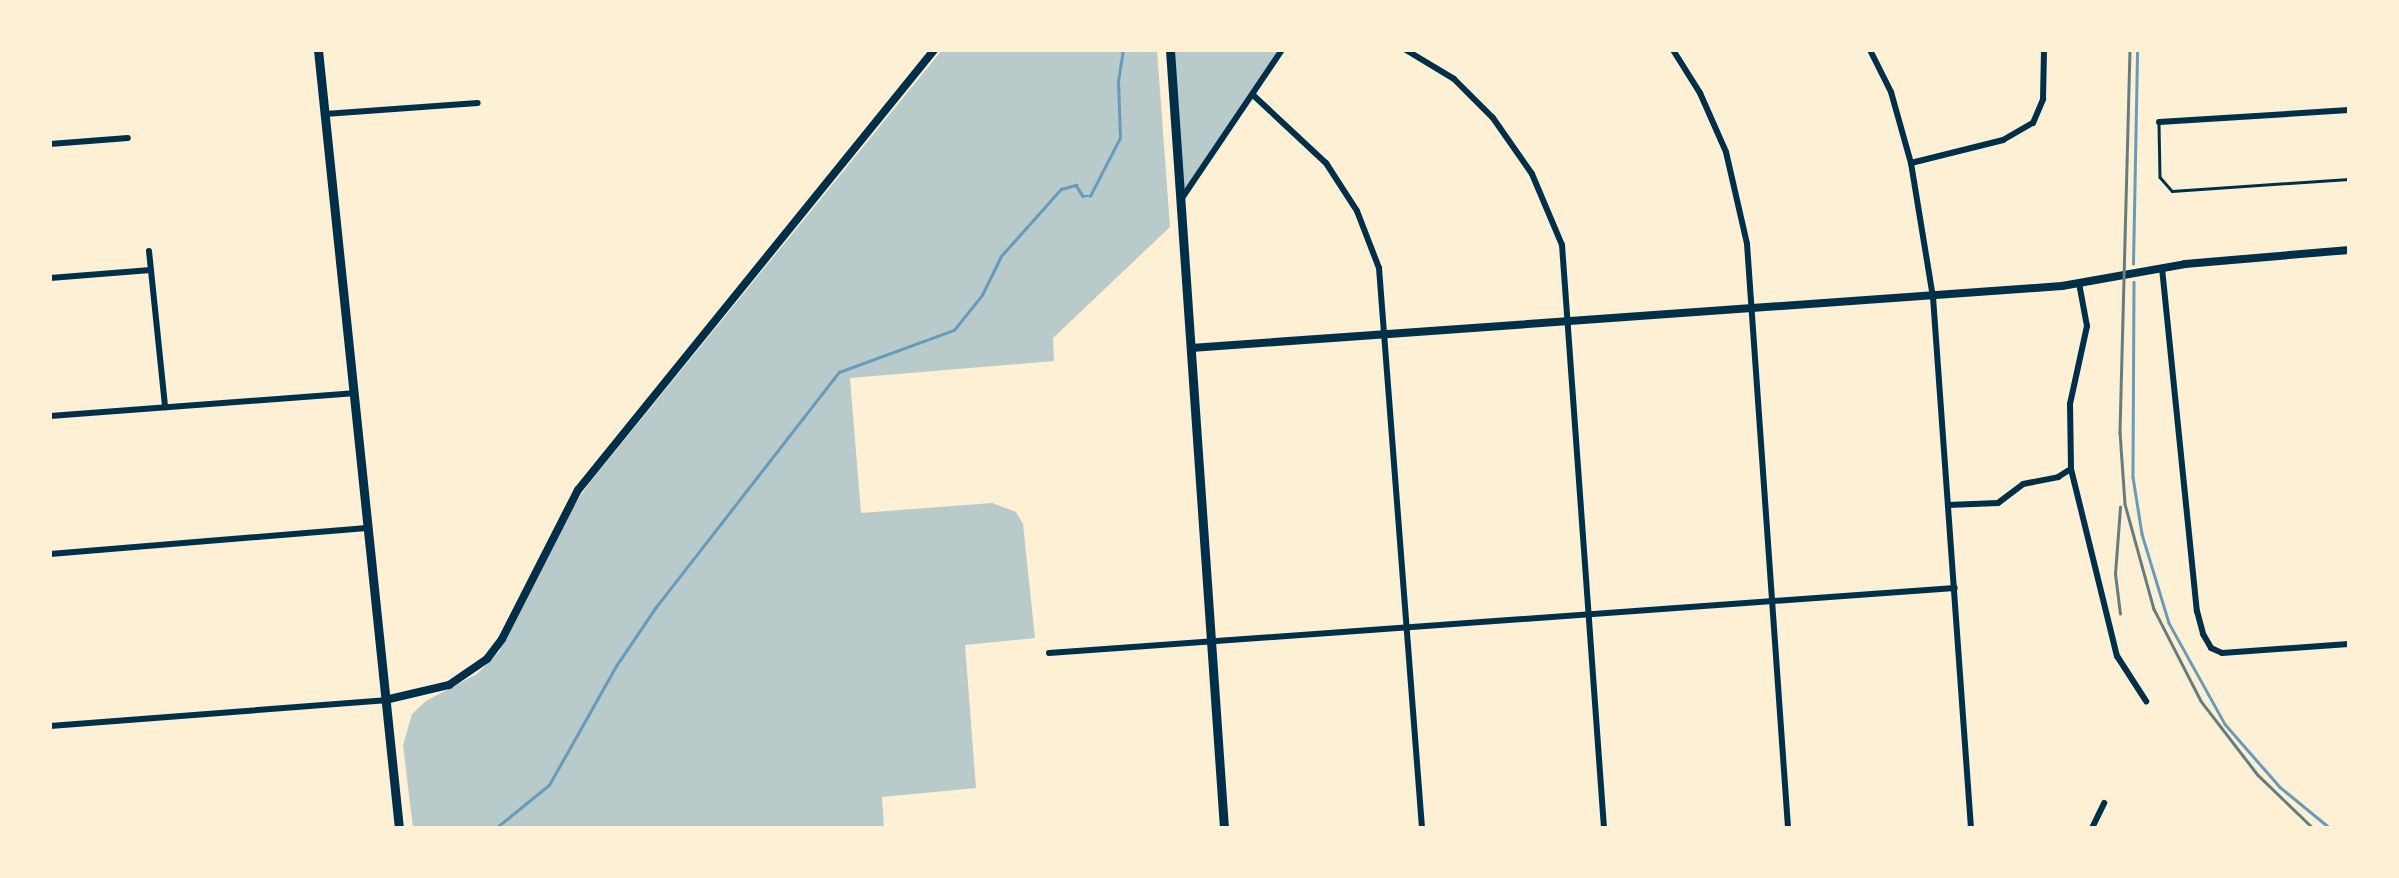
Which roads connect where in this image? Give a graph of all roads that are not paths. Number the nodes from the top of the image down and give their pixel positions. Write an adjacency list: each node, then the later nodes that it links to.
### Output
1 (318, 50): 12 (main road)
2 (934, 50): 44 (street)
3 (1170, 50): 18 (main road)
4 (1282, 50): 9 (street)
5 (1406, 50): 27 (street)
6 (1673, 50): 26 (street)
7 (1870, 50): 16 (street)
8 (2044, 50): 16 (street)
9 (1253, 95): 18 (street); 28 (street)
10 (478, 104): 12 (street)
11 (2349, 110): 13 (street)
12 (324, 114): 30 (main road)
13 (2159, 122): 17 (lane)
14 (128, 138): 15 (street)
15 (50, 144)
16 (1911, 163): 25 (street)
17 (2349, 179)
18 (1180, 202): 29 (main road)
19 (2349, 250): 21 (street)
20 (149, 252): 22 (street)
21 (2162, 268): 24 (street); 42 (street)
22 (151, 270): 23 (street); 31 (street)
23 (50, 278)
24 (2079, 283): 25 (street); 33 (street)
25 (1933, 297): 26 (street); 34 (street)
26 (1751, 310): 27 (street); 38 (street)
27 (1569, 322): 28 (street); 39 (street)
28 (1387, 335): 29 (street); 40 (street)
29 (1191, 348): 41 (main road)
30 (353, 394): 31 (street); 35 (main road)
31 (164, 407): 32 (street)
32 (50, 416)
33 (2071, 468): 34 (street); 45 (street)
34 (1948, 505): 37 (street)
35 (367, 528): 36 (street); 44 (main road)
36 (50, 554)
37 (1954, 588): 38 (street); 53 (street)
38 (1772, 600): 39 (street); 52 (street)
39 (1589, 612): 40 (street); 51 (street)
40 (1408, 626): 41 (street); 50 (street)
41 (1211, 640): 43 (street); 49 (main road)
42 (2349, 644)
43 (1049, 653)
44 (385, 700): 46 (street); 48 (main road)
45 (2146, 701)
46 (50, 726)
47 (2104, 803): 54 (street)
48 (399, 828)
49 (1224, 828)
50 (1422, 828)
51 (1604, 828)
52 (1788, 828)
53 (1971, 828)
54 (2092, 828)

